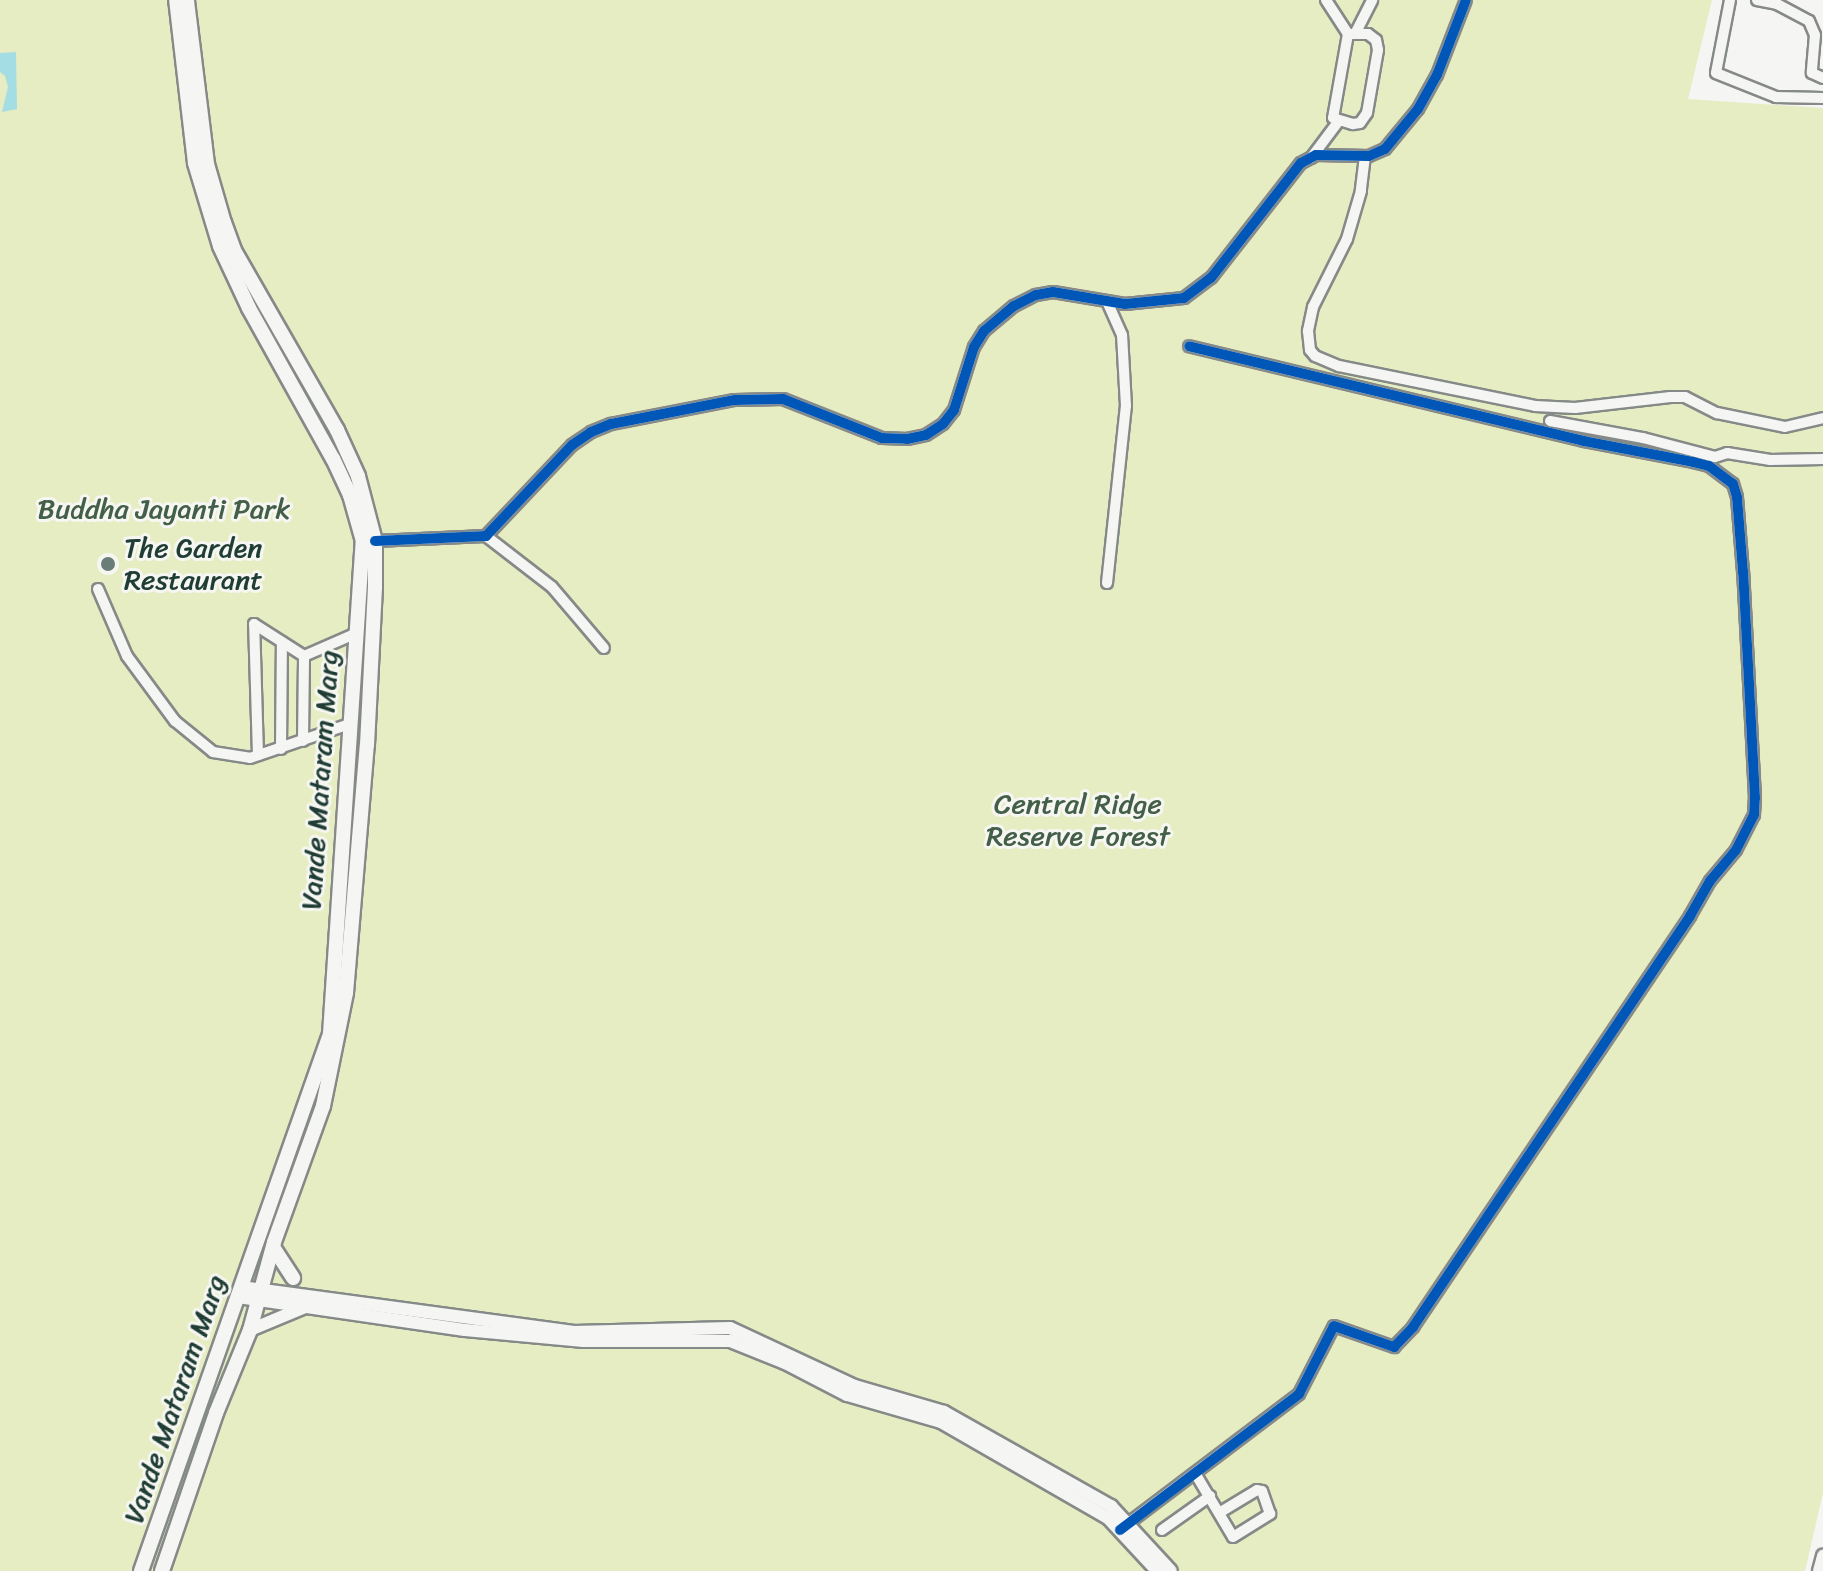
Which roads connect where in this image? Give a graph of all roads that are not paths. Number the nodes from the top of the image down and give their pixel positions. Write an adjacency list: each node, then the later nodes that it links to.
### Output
1 (176, 0): 23 (main road, Vande Mataram Marg)
2 (187, 0): 20 (main road, Vande Mataram Marg)
3 (1326, 0): 8 (street)
4 (1372, 0): 8 (street)
5 (1466, 0): 12 (street)
6 (1730, 0): 10 (street)
7 (1757, 0): 9 (street)
8 (1351, 34): 11 (street); 11 (street)
9 (1823, 78)
10 (1823, 98)
11 (1338, 122): 13 (street)
12 (1365, 156): 13 (street); 16 (street)
13 (1311, 158): 14 (street)
14 (1108, 303): 19 (street); 21 (street)
15 (1189, 346): 38 (street)
16 (1823, 418)
17 (1550, 421): 18 (street)
18 (1823, 459)
19 (486, 536): 20 (street); 25 (street)
20 (375, 541): 31 (main road, Vande Mataram Marg)
21 (1107, 583)
22 (98, 589): 30 (street)
23 (357, 633): 26 (street); 27 (main road, Vande Mataram Marg)
24 (282, 642): 26 (street); 29 (street); 30 (street)
25 (604, 648)
26 (304, 656): 28 (street)
27 (350, 724): 28 (street); 33 (main road, Vande Mataram Marg)
28 (303, 741): 29 (street)
29 (281, 749): 30 (street)
30 (258, 755)
31 (273, 1247): 32 (main road); 34 (main road, Vande Mataram Marg)
32 (293, 1278): 35 (street)
33 (240, 1292): 34 (street); 44 (main road, Vande Mataram Marg)
34 (259, 1295): 35 (street); 36 (street); 37 (main road, Vande Mataram Marg)
35 (320, 1299): 41 (street)
36 (305, 1307): 37 (street); 41 (street)
37 (250, 1330): 45 (main road, Vande Mataram Marg)
38 (1195, 1473): 39 (street); 41 (street)
39 (1210, 1496): 40 (street); 42 (street)
40 (1219, 1513): 40 (street)
41 (1125, 1526): 46 (street); 47 (street)
42 (1162, 1530)
43 (1823, 1556): 48 (street)
44 (141, 1571)
45 (162, 1571)
46 (1157, 1571)
47 (1171, 1571)
48 (1819, 1571)

